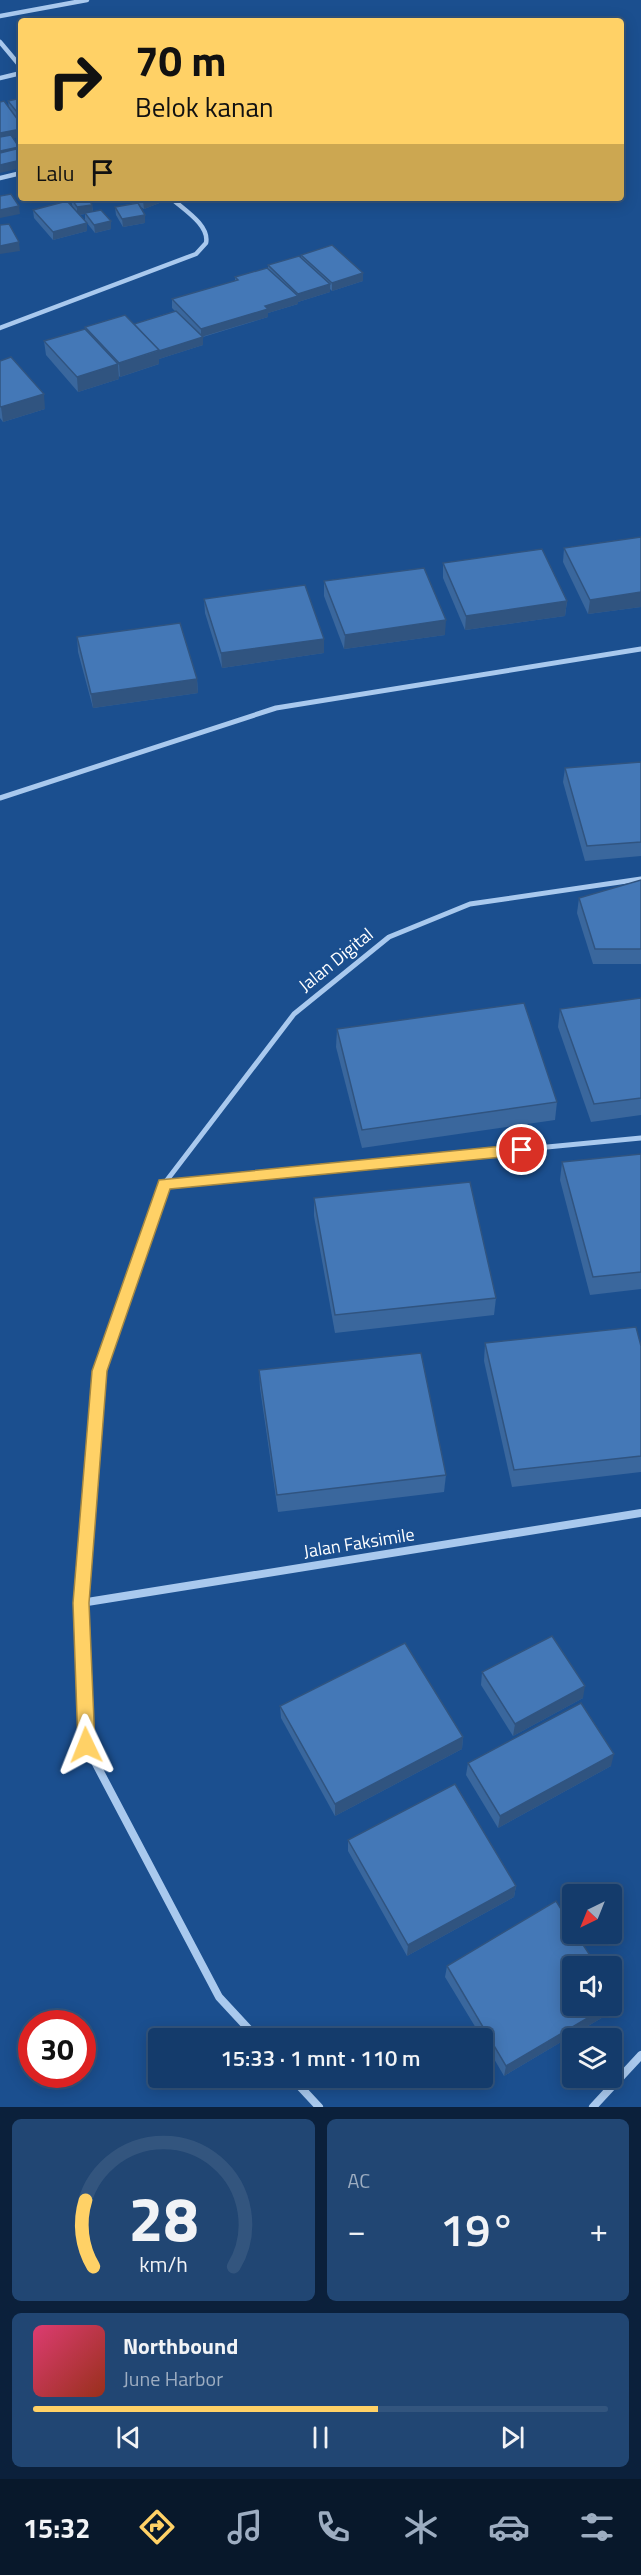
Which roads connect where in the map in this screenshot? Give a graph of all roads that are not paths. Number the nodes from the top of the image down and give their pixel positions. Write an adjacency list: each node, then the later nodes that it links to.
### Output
1 (87, 0): 2 (street)
2 (0, 16)
3 (0, 42): 4 (street)
4 (18, 63)
5 (18, 75): 6 (street)
6 (0, 78)
7 (18, 174): 8 (street)
8 (0, 178)
9 (174, 201): 10 (street)
10 (0, 328)
11 (641, 649): 12 (street)
12 (0, 798)
13 (641, 879): 15 (street, Jalan Digital)
14 (641, 1138): 15 (street)
15 (164, 1184): 17 (street, Jalan Digital)
16 (641, 1513): 17 (street, Jalan Faksimile)
17 (81, 1603): 18 (street, Jalan Digital)
18 (248, 2028)
19 (641, 2055): 22 (street)
20 (301, 2088): 21 (street)
21 (319, 2107)
22 (593, 2107)

